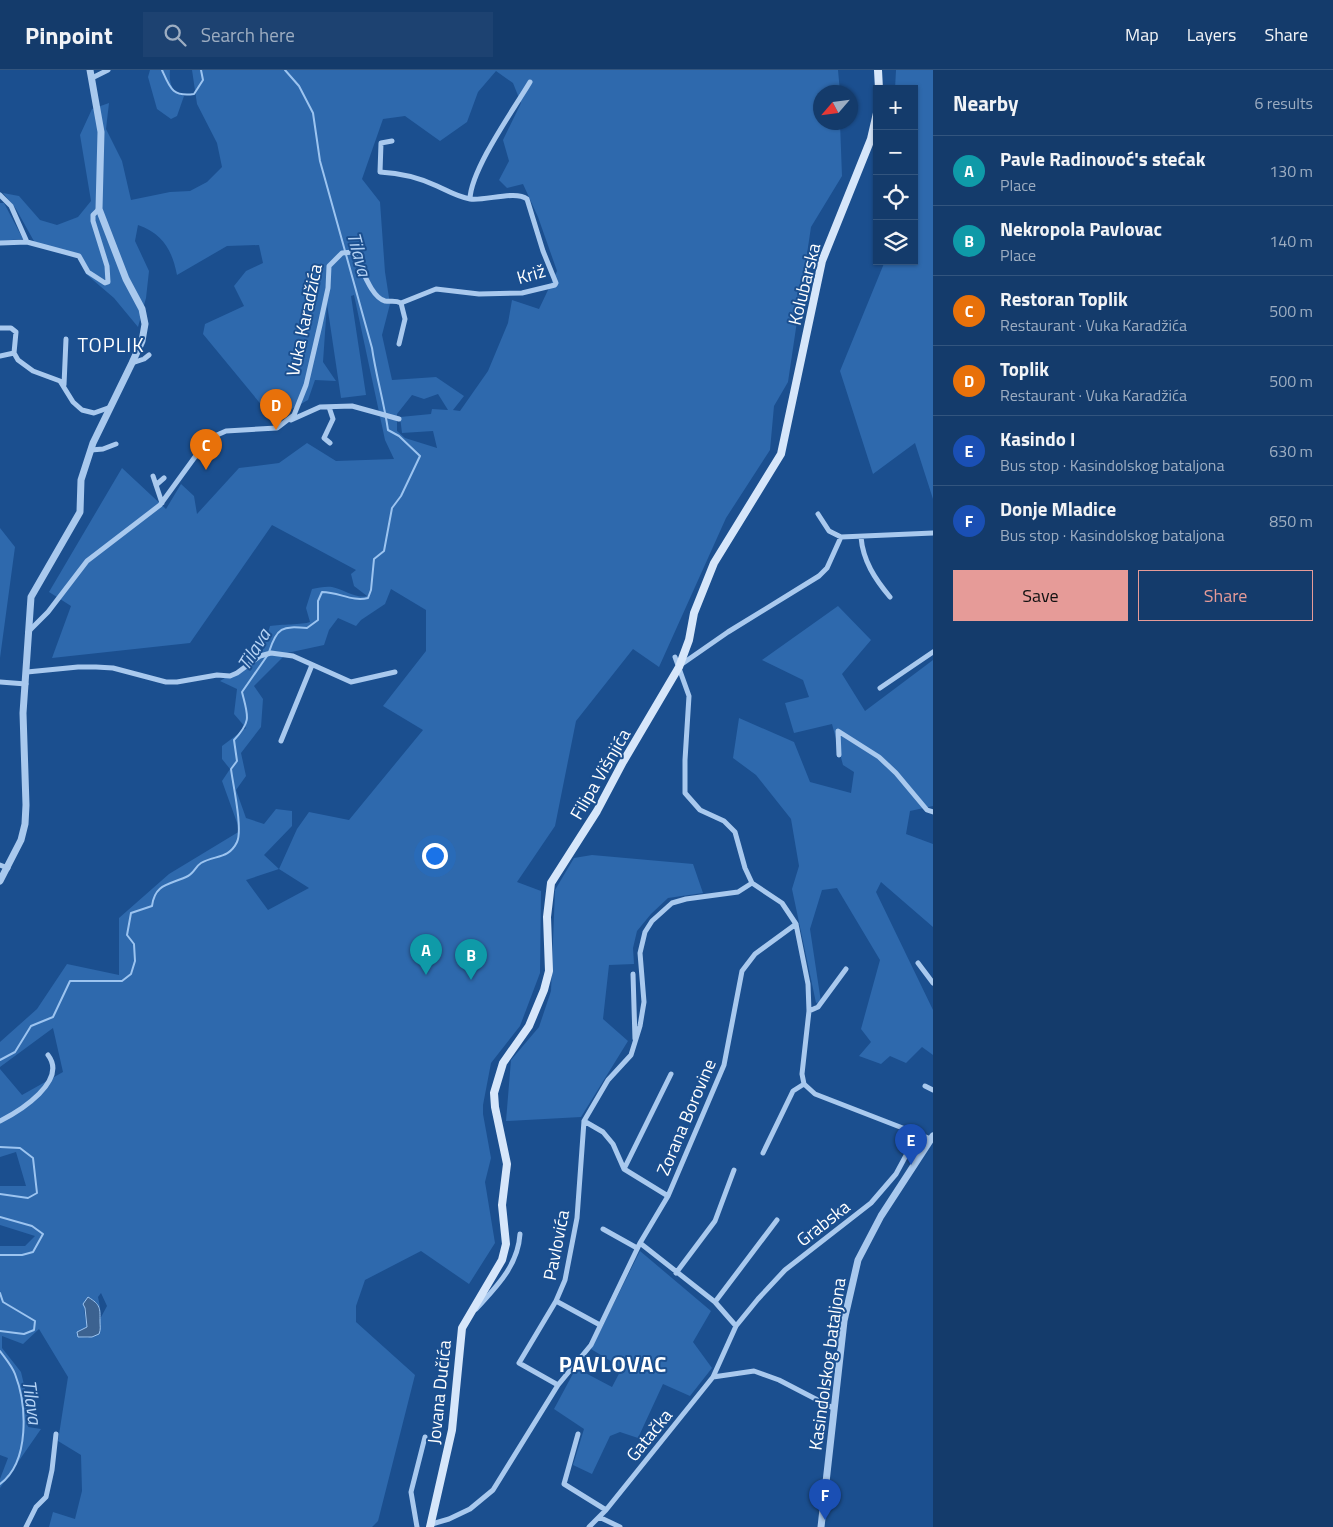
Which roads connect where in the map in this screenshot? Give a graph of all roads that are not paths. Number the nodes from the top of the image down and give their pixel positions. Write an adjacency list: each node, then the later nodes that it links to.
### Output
1 (90, 70): 4 (street)
2 (108, 70): 4 (street)
3 (878, 70): 6 (main road)
4 (92, 78): 11 (street)
5 (530, 82): 10 (street)
6 (879, 85)
7 (873, 130): 43 (main road, Kolubarska)
8 (392, 141): 10 (street, Križ)
9 (0, 195): 12 (street)
10 (470, 199): 14 (street, Križ)
11 (99, 209): 12 (street); 21 (street)
12 (27, 242): 13 (street)
13 (0, 243)
14 (401, 303): 17 (street); 26 (street, Vuka Karadžića)
15 (0, 328): 18 (street)
16 (66, 339): 22 (street)
17 (400, 344)
18 (14, 353): 20 (street); 22 (street)
19 (149, 355): 21 (street)
20 (0, 356)
21 (132, 363): 24 (street)
22 (64, 385): 24 (street)
23 (329, 407): 25 (street); 26 (street); 27 (street)
24 (108, 408): 29 (street)
25 (399, 419)
26 (287, 423): 33 (street)
27 (330, 443)
28 (116, 444): 29 (street)
29 (90, 450): 39 (street)
30 (153, 476): 32 (street)
31 (164, 478): 32 (street)
32 (156, 485): 33 (street)
33 (162, 503): 39 (street)
34 (818, 514): 36 (street)
35 (933, 533): 37 (street)
36 (842, 537): 37 (street); 43 (street)
37 (861, 537): 38 (street)
38 (890, 597)
39 (28, 632): 44 (street)
40 (933, 652): 48 (street)
41 (675, 658): 43 (street)
42 (312, 665): 44 (street); 45 (street); 49 (street)
43 (679, 667): 55 (street); 56 (main road, Filipa Višnjića)
44 (27, 672): 47 (street)
45 (395, 672)
46 (0, 682): 47 (street)
47 (26, 684): 53 (street)
48 (880, 688)
49 (281, 741)
50 (838, 755): 51 (street)
51 (933, 812)
52 (0, 865): 53 (street)
53 (8, 868): 54 (street)
54 (0, 881)
55 (752, 883): 57 (street); 63 (street, Pavlovića)
56 (548, 895): 84 (main road, Jovana Dučića)
57 (796, 924): 62 (street); 76 (street, Zorana Borovine)
58 (918, 963): 61 (street)
59 (846, 969): 62 (street)
60 (633, 974): 63 (street)
61 (933, 983)
62 (809, 1011): 66 (street)
63 (635, 1043): 70 (street, Pavlovića)
64 (48, 1055): 69 (street)
65 (671, 1074): 74 (street, Zorana Borovine)
66 (804, 1084): 71 (street); 73 (street)
67 (925, 1086): 68 (street)
68 (933, 1090)
69 (0, 1121)
70 (584, 1121): 74 (street); 82 (street, Pavlovića)
71 (917, 1135): 72 (street); 86 (street, Grabska)
72 (932, 1137): 89 (street, Kasindolskog bataljona)
73 (763, 1153)
74 (624, 1169): 76 (street, Zorana Borovine)
75 (734, 1170): 81 (street)
76 (668, 1196): 80 (street, Zorana Borovine)
77 (778, 1220): 83 (street, Grabska)
78 (603, 1229): 80 (street)
79 (520, 1234): 84 (street)
80 (639, 1246): 81 (street); 85 (street, Zorana Borovine)
81 (676, 1273): 83 (street)
82 (556, 1301): 85 (street); 88 (street, Pavlovića)
83 (715, 1302): 86 (street)
84 (469, 1316): 95 (main road, Jovana Dučića)
85 (600, 1325): 88 (street, Zorana Borovine)
86 (736, 1326): 87 (street, Grabska)
87 (713, 1377): 89 (street); 93 (street, Gatačka)
88 (558, 1385): 95 (street, Zorana Borovine)
89 (833, 1408): 100 (street, Kasindolskog bataljona)
90 (56, 1434): 96 (street)
91 (578, 1434): 93 (street)
92 (425, 1437): 97 (street)
93 (606, 1510): 94 (street, Gatačka)
94 (599, 1517): 98 (street, Gatačka); 99 (street)
95 (431, 1525)
96 (26, 1527)
97 (417, 1527)
98 (589, 1527)
99 (620, 1527)
100 (821, 1527)

